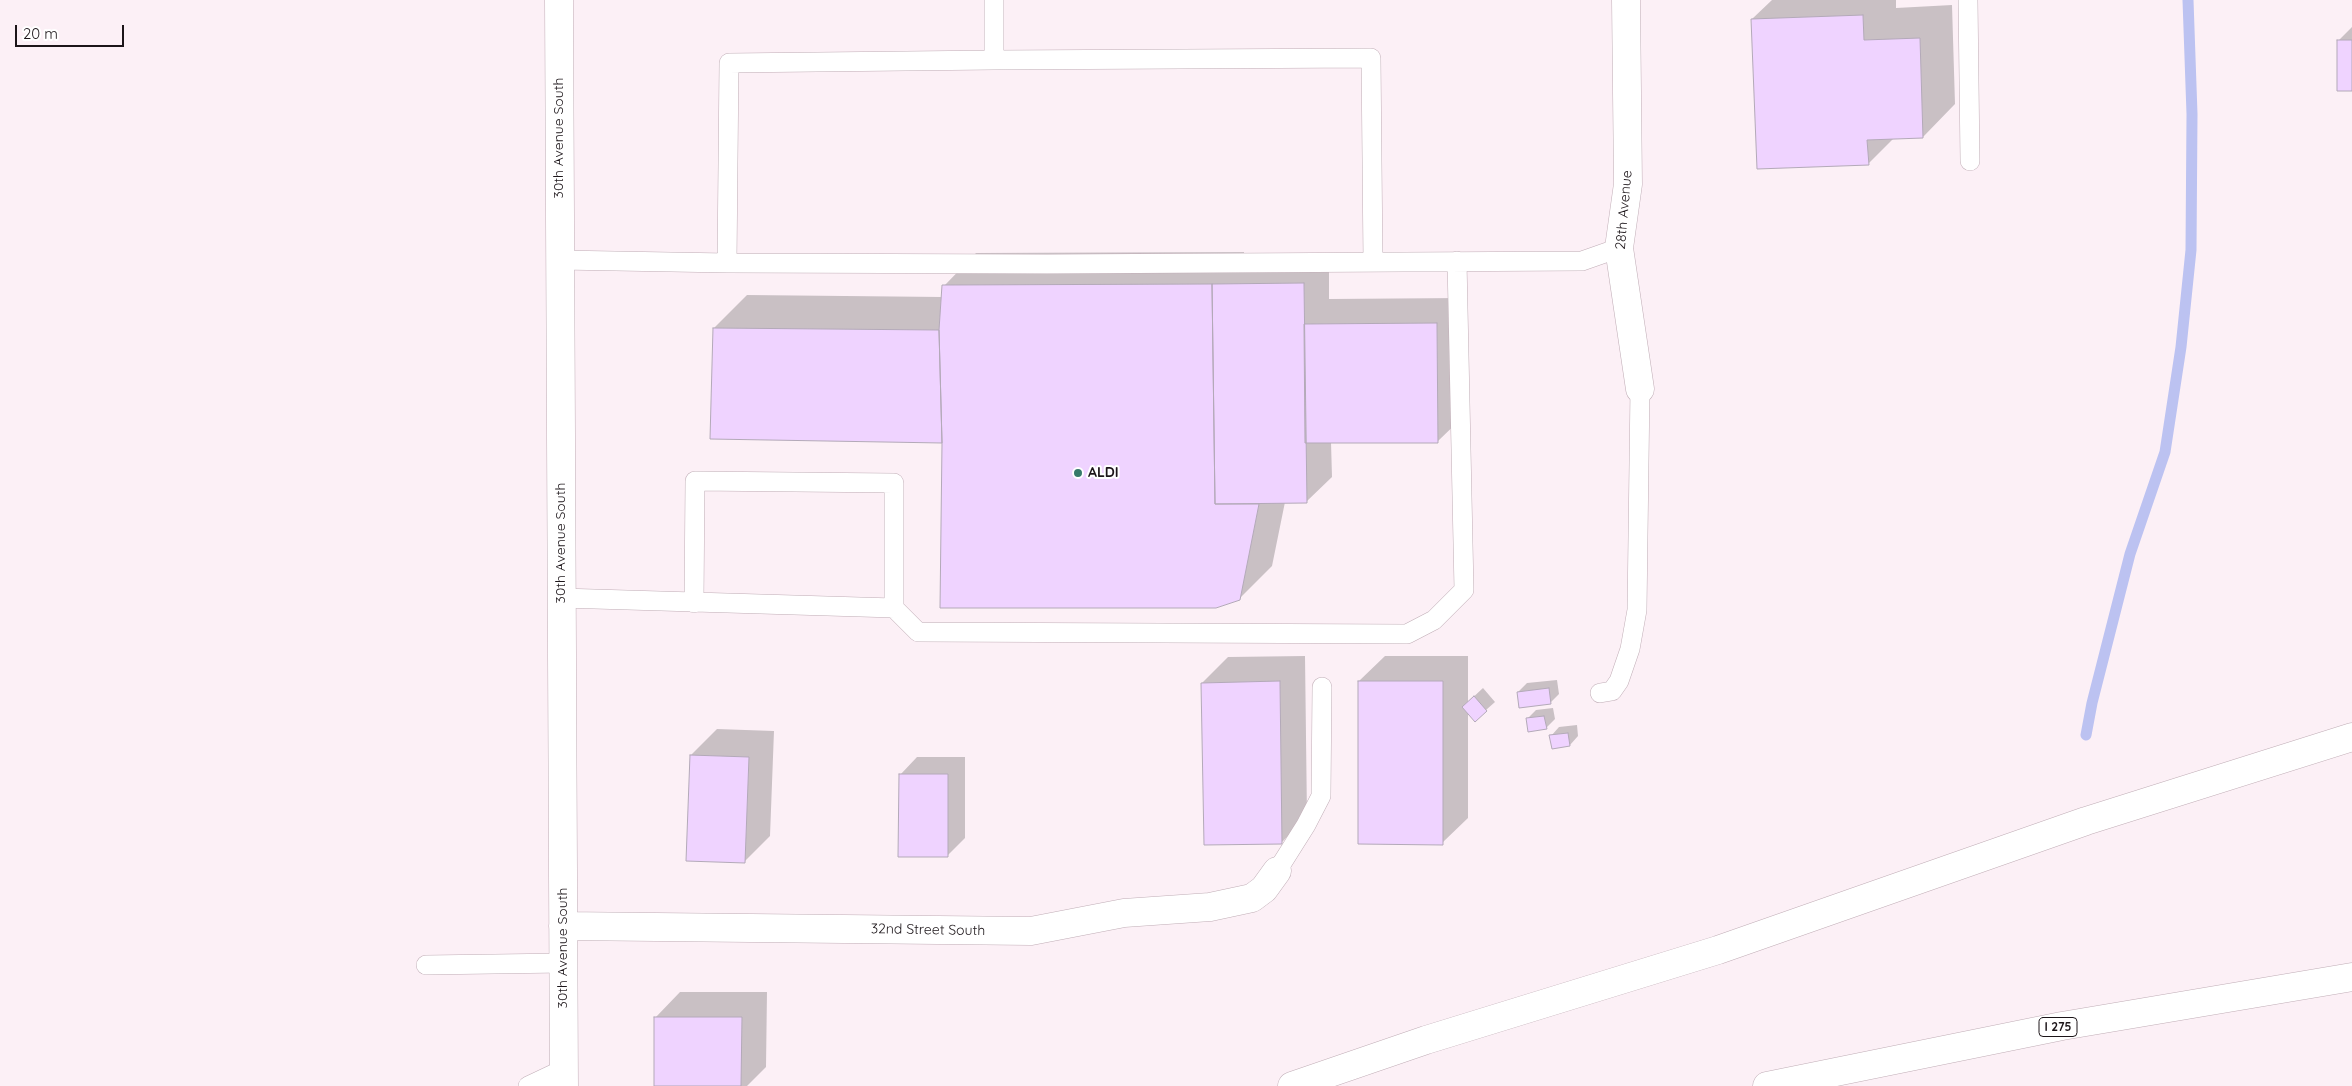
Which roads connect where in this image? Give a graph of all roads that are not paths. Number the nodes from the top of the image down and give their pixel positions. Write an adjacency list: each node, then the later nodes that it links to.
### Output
1 (559, 0): 8 (main road, 30th Avenue South)
2 (994, 0): 5 (lane)
3 (1626, 0): 7 (main road, 28th Avenue)
4 (1968, 0): 6 (lane)
5 (994, 60): 10 (lane); 11 (lane)
6 (1970, 161)
7 (1619, 248): 9 (lane); 12 (main road, 28th Avenue)
8 (560, 260): 11 (lane); 13 (main road, 30th Avenue South)
9 (1457, 261): 10 (lane); 15 (lane)
10 (1372, 262): 11 (lane)
11 (727, 263)
12 (1640, 389): 17 (lane)
13 (561, 598): 14 (lane); 20 (main road, 30th Avenue South)
14 (694, 603): 15 (lane); 15 (lane)
15 (894, 608)
16 (1322, 687): 19 (lane)
17 (1600, 693)
18 (2352, 737): 26 (main road)
19 (1277, 871): 20 (main road, 32nd Street South)
20 (563, 926): 21 (main road, 30th Avenue South)
21 (563, 963): 22 (lane); 24 (main road, 30th Avenue South)
22 (426, 965)
23 (2352, 977): 27 (main road, I 275)
24 (564, 1077): 25 (lane)
25 (528, 1086)
26 (1292, 1086)
27 (1767, 1086)

